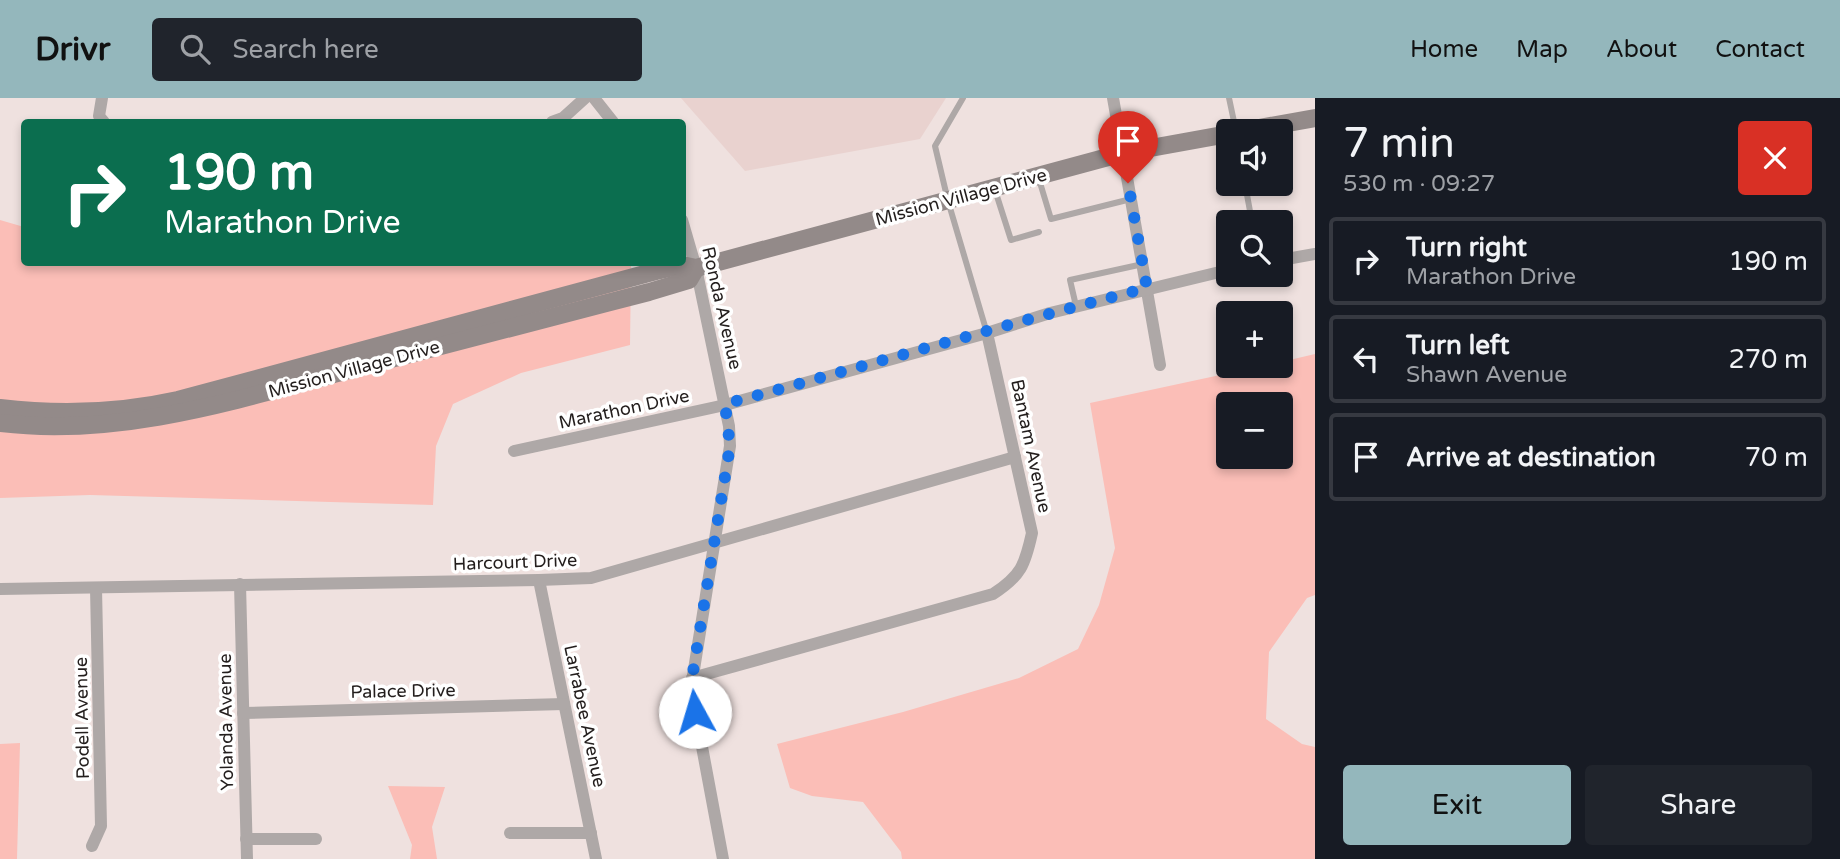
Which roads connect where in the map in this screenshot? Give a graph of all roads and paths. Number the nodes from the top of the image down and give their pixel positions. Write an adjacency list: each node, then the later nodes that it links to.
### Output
1 (102, 98): 8 (street)
2 (585, 98): 9 (street)
3 (594, 98): 10 (street)
4 (963, 98): 18 (lane)
5 (1113, 98): 14 (street)
6 (1230, 98): 11 (lane)
7 (1315, 118): 12 (main road)
8 (102, 119)
9 (560, 119)
10 (611, 119)
11 (1234, 119)
12 (1293, 122)
13 (1216, 136): 14 (main road, Mission Village Drive)
14 (1123, 153): 15 (main road, Mission Village Drive); 17 (street)
15 (1038, 176): 16 (main road, Mission Village Drive); 17 (lane)
16 (995, 188): 18 (main road, Mission Village Drive); 19 (lane)
17 (1131, 199): 23 (street)
18 (948, 201): 26 (main road, Mission Village Drive); 30 (lane)
19 (1039, 232)
20 (686, 234): 26 (street, Ronda Avenue)
21 (1315, 254): 22 (street)
22 (1293, 258)
23 (1143, 264): 28 (street); 29 (lane)
24 (678, 266): 33 (main road, Mission Village Drive)
25 (686, 266): 26 (main road, Mission Village Drive)
26 (696, 268): 32 (street, Ronda Avenue); 34 (main road, Mission Village Drive)
27 (1216, 273): 28 (street, Marathon Drive)
28 (1147, 288): 29 (street, Marathon Drive); 31 (street)
29 (1076, 306): 30 (street, Marathon Drive)
30 (987, 332): 32 (street, Marathon Drive); 36 (street, Bantam Avenue)
31 (1160, 365)
32 (725, 404): 35 (street, Marathon Drive); 37 (street, Ronda Avenue)
33 (0, 408)
34 (0, 423)
35 (514, 451)
36 (1015, 457): 37 (street, Harcourt Drive); 42 (street, Bantam Avenue)
37 (714, 543): 38 (street, Harcourt Drive); 42 (street, Ronda Avenue)
38 (539, 580): 39 (street, Harcourt Drive); 43 (street, Larrabee Avenue)
39 (240, 584): 40 (street, Harcourt Drive); 44 (street, Yolanda Avenue)
40 (96, 588): 41 (street, Harcourt Drive); 49 (street, Podell Avenue)
41 (0, 589)
42 (692, 678): 52 (street, Ronda Avenue)
43 (564, 705): 44 (street, Palace Drive); 46 (street, Larrabee Avenue)
44 (243, 713): 47 (street, Yolanda Avenue)
45 (510, 833): 46 (street)
46 (591, 833): 51 (street, Larrabee Avenue)
47 (246, 839): 48 (street); 50 (street, Yolanda Avenue)
48 (316, 839)
49 (92, 846)
50 (247, 859)
51 (596, 859)
52 (723, 859)

